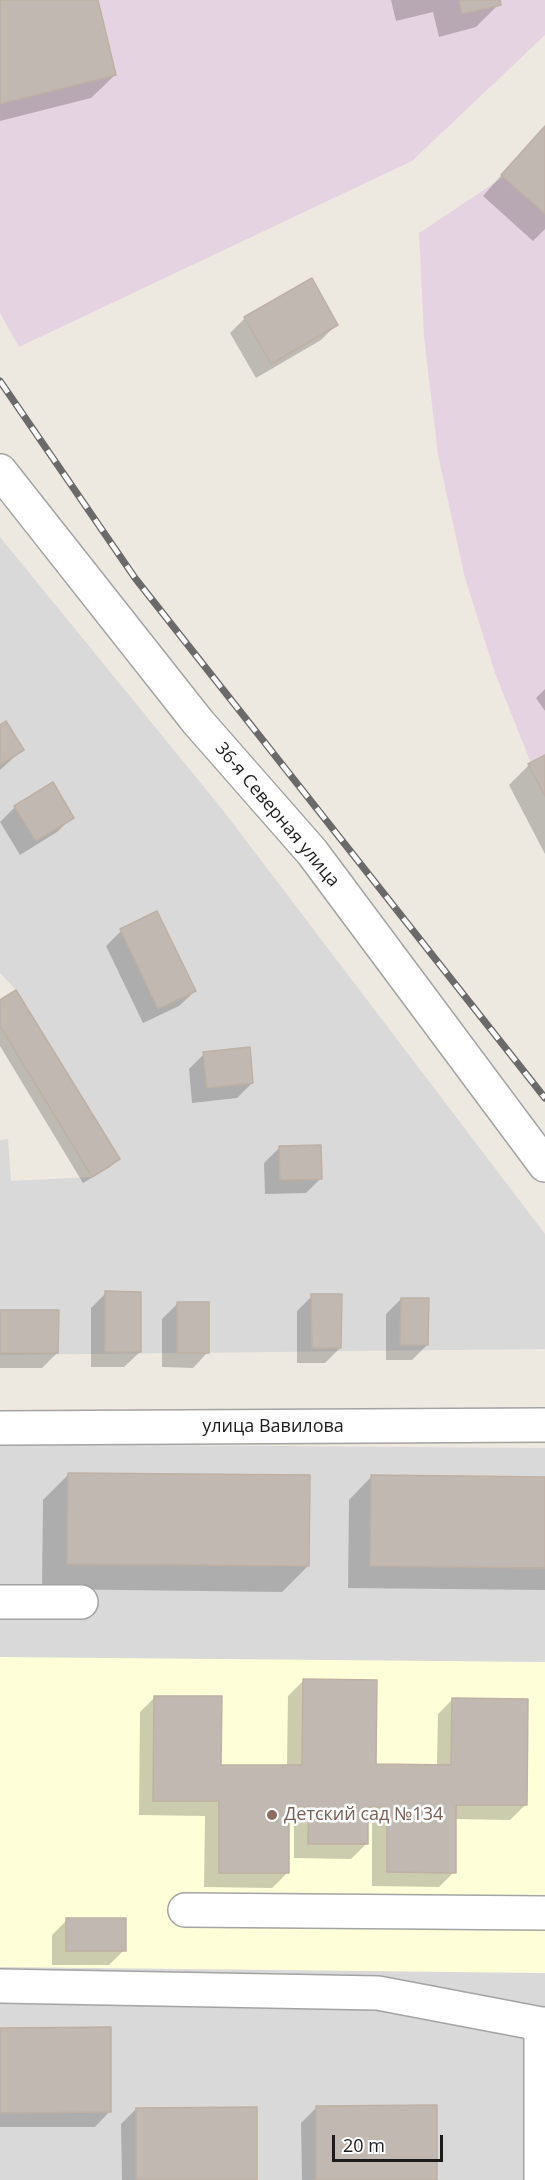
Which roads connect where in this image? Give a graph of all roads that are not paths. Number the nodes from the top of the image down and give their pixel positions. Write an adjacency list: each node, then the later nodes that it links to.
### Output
1 (0, 471): 2 (street, 36-я Северная улица)
2 (545, 1165)
3 (545, 1425): 4 (street, улица Вавилова)
4 (0, 1428)
5 (0, 1602): 6 (street)
6 (81, 1602)
7 (185, 1910): 8 (street)
8 (545, 1914)
9 (0, 1986): 10 (street)
10 (543, 2024): 11 (street)
11 (541, 2180)

